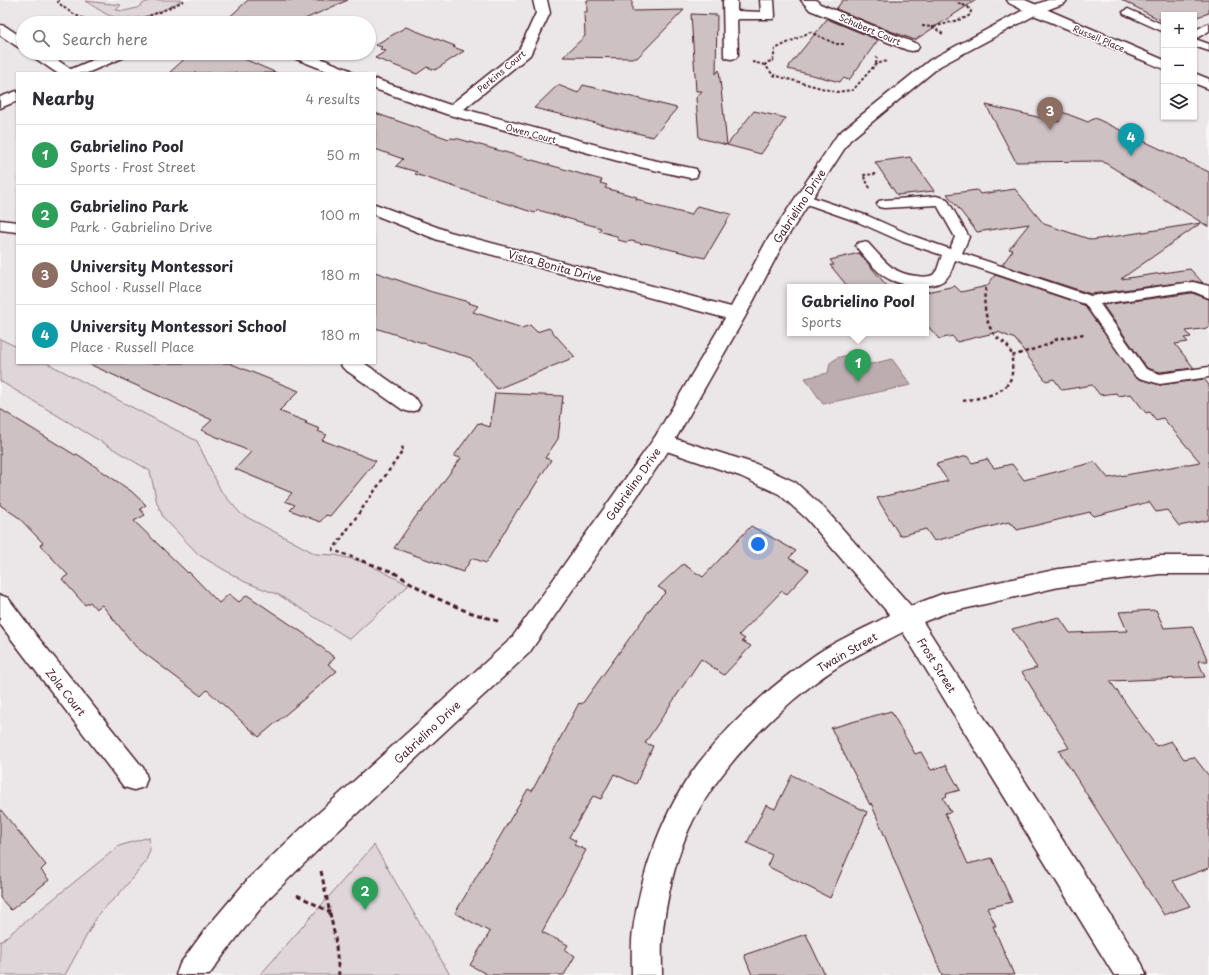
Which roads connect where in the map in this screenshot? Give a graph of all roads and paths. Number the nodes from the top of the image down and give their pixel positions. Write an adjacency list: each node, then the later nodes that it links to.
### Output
1 (59, 0): 13 (path)
2 (186, 0): 14 (path)
3 (540, 0): 41 (street, Perkins Court)
4 (730, 0): 12 (street)
5 (767, 0): 12 (street)
6 (808, 0): 23 (street, Schubert Court)
7 (1014, 0): 10 (street, Russell Place)
8 (1060, 0): 10 (street, Gabrielino Drive)
9 (956, 2): 16 (path)
10 (1034, 10): 32 (street, Russell Place); 43 (street, Gabrielino Drive)
11 (1128, 12): 17 (lane)
12 (731, 15): 25 (street)
13 (74, 16)
14 (152, 16)
15 (1209, 26): 19 (lane)
16 (933, 27)
17 (1161, 28)
18 (0, 29): 20 (street)
19 (1197, 34)
20 (16, 39)
21 (1197, 43): 24 (lane)
22 (849, 45): 31 (path)
23 (912, 47)
24 (1209, 48)
25 (731, 55)
26 (878, 56): 31 (path)
27 (48, 60): 33 (street)
28 (105, 60): 34 (street)
29 (312, 60): 35 (street)
30 (888, 61): 31 (path)
31 (876, 64)
32 (1161, 64)
33 (66, 72)
34 (76, 72)
35 (342, 72)
36 (1197, 79): 38 (street)
37 (376, 84): 41 (street, Owen Court)
38 (1209, 84)
39 (16, 96): 40 (street)
40 (0, 104)
41 (452, 111): 42 (street, Owen Court)
42 (690, 173)
43 (803, 198): 49 (lane); 53 (street, Gabrielino Drive)
44 (884, 204): 49 (lane)
45 (376, 209): 53 (street, Vista Bonita Drive)
46 (0, 225): 47 (street)
47 (16, 227)
48 (864, 246): 49 (lane)
49 (951, 254): 50 (lane)
50 (997, 269): 52 (lane); 55 (path)
51 (1209, 294): 52 (lane)
52 (1090, 301): 54 (lane)
53 (736, 315): 60 (street, Gabrielino Drive)
54 (1110, 329): 55 (path); 57 (lane)
55 (1012, 356): 58 (path)
56 (351, 364): 59 (street)
57 (1209, 372)
58 (963, 401)
59 (410, 405)
60 (663, 442): 64 (street, Frost Street); 67 (street, Gabrielino Drive)
61 (402, 444): 65 (path)
62 (1209, 565): 64 (street, Twain Street)
63 (0, 605): 66 (street, Zola Court)
64 (907, 618): 70 (street, Twain Street); 71 (street, Frost Street)
65 (501, 622)
66 (134, 778)
67 (312, 837): 68 (street, Gabrielino Drive); 69 (path)
68 (191, 975)
69 (339, 975)
70 (647, 975)
71 (1131, 975)

